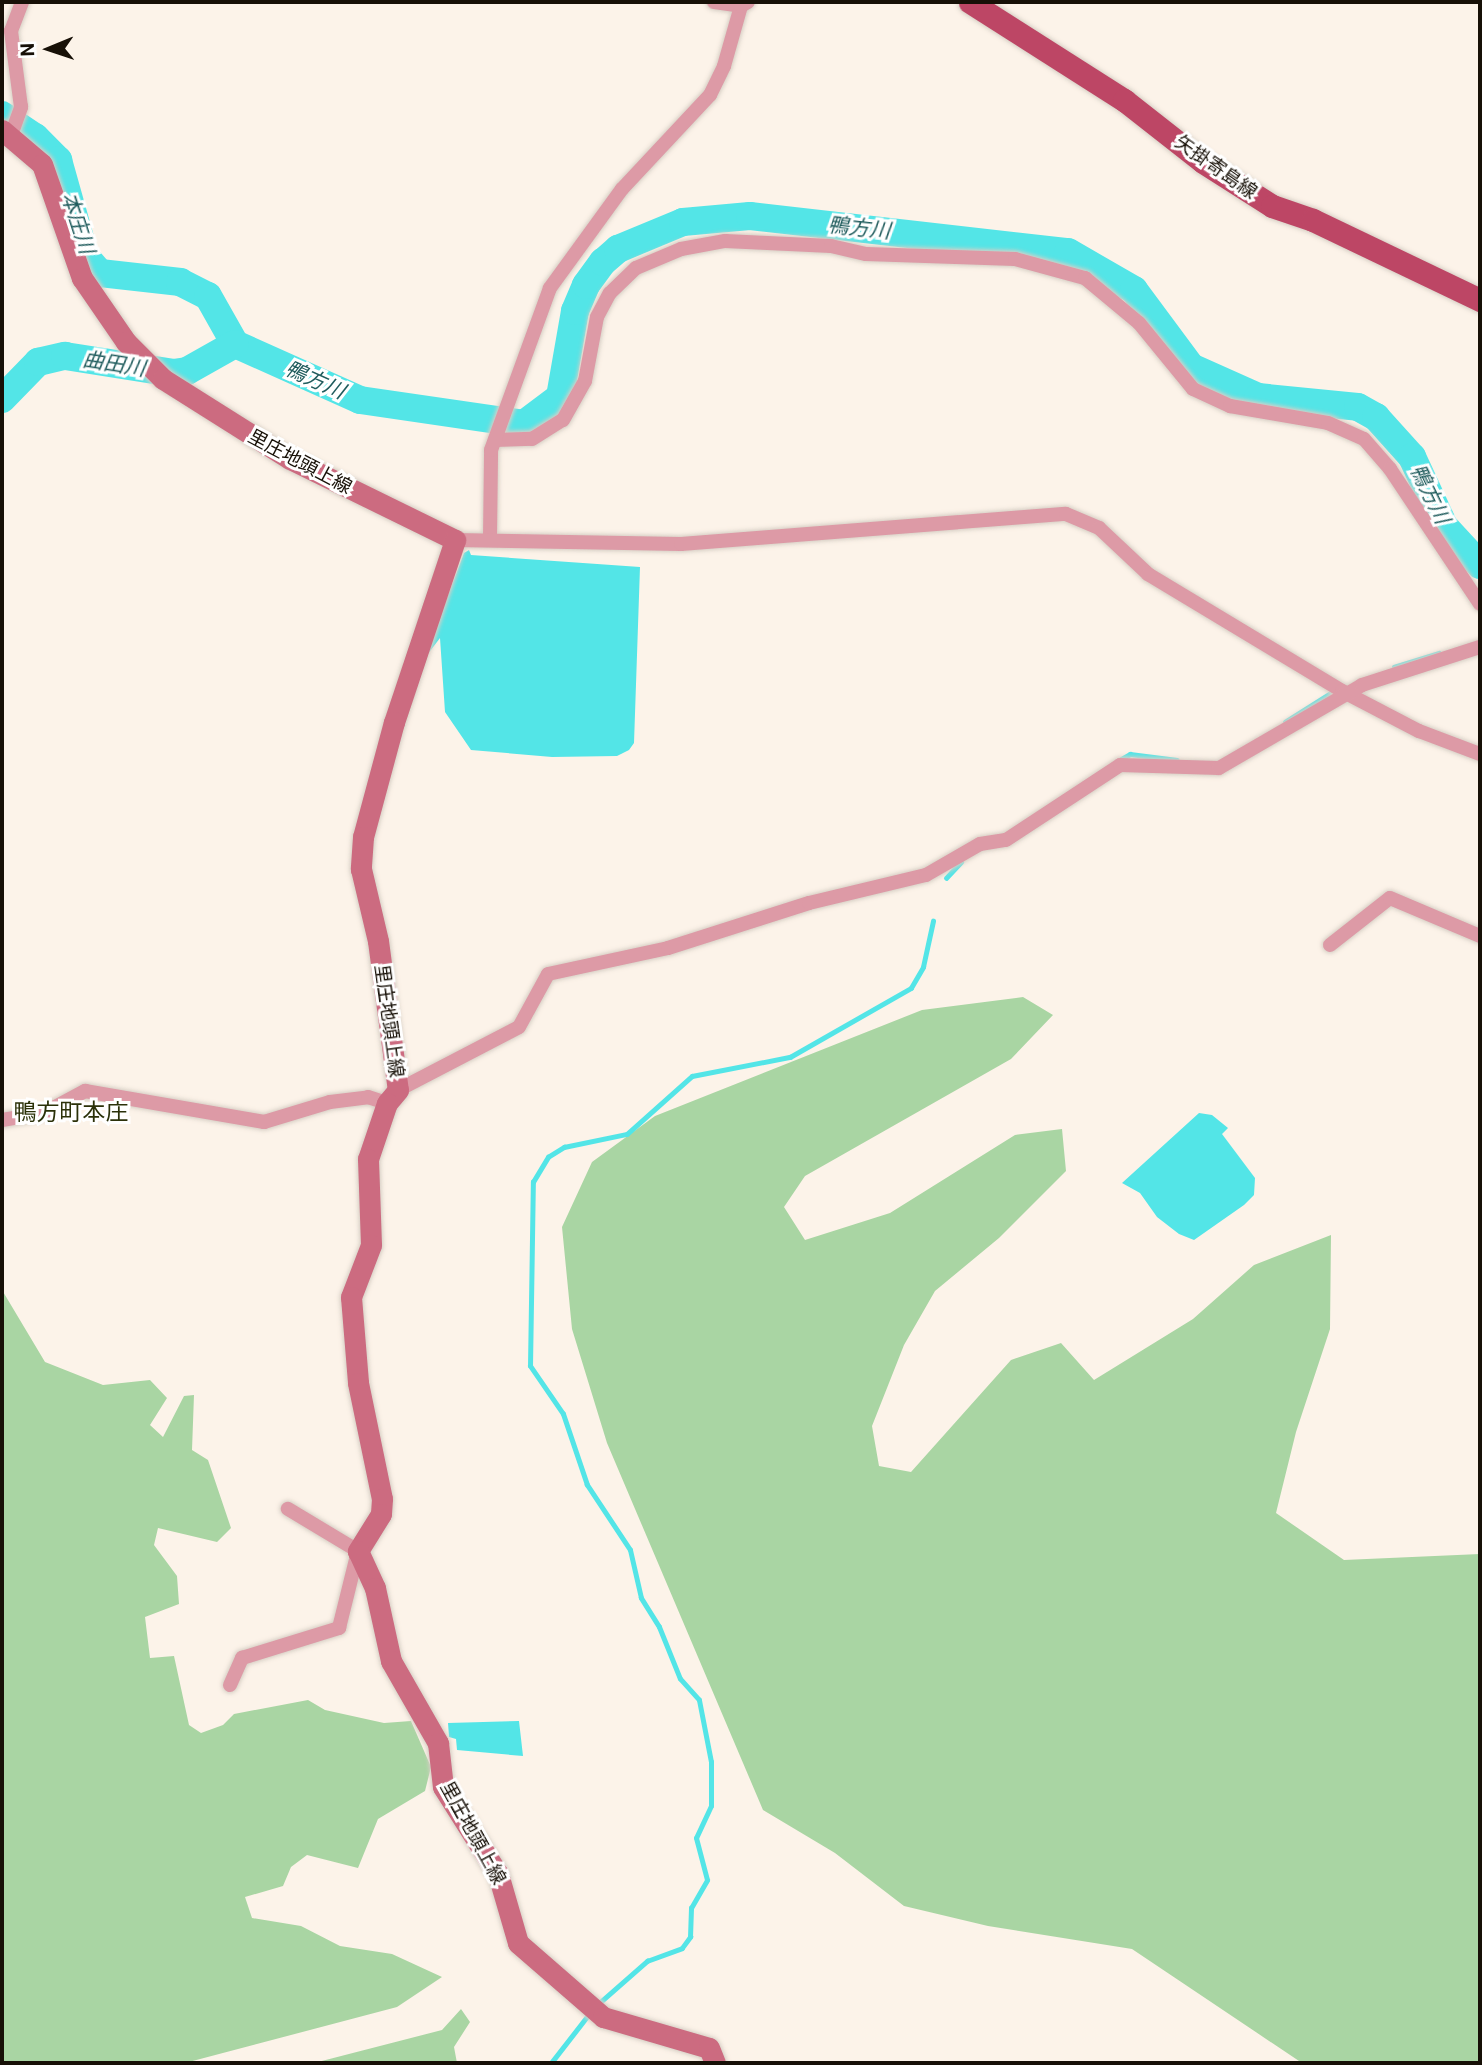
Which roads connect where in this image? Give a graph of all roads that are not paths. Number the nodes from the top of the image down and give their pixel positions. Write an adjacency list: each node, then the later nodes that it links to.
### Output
1 (22, 2): 5 (street)
2 (714, 2): 4 (street)
3 (970, 2): 6 (main road, 矢掛寄島線)
4 (744, 4): 7 (street)
5 (9, 131): 9 (main road, 里庄地頭上線)
6 (1480, 300)
7 (497, 435): 8 (street); 10 (street)
8 (490, 538): 9 (street); 12 (street)
9 (455, 540): 16 (main road, 里庄地頭上線)
10 (1480, 604)
11 (1480, 647): 12 (street)
12 (1339, 689): 13 (street); 16 (street)
13 (1480, 754)
14 (1480, 936): 15 (street)
15 (1330, 945)
16 (393, 1097): 17 (street); 19 (main road, 里庄地頭上線)
17 (2, 1120)
18 (288, 1509): 19 (street)
19 (358, 1551): 20 (street); 21 (main road, 里庄地頭上線)
20 (230, 1685)
21 (715, 2063)

